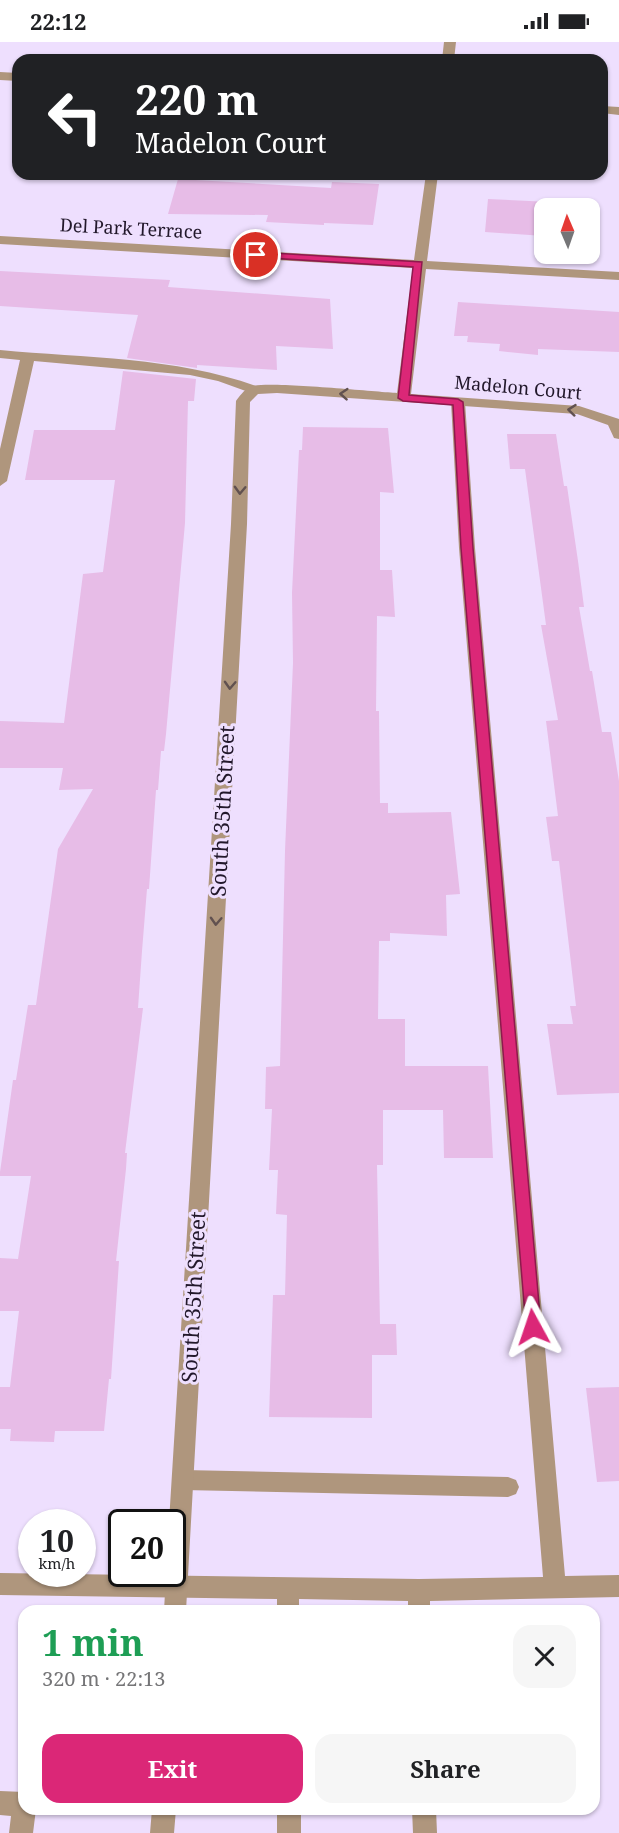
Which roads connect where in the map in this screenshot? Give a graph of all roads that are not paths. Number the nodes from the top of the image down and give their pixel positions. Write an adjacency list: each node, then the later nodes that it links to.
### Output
1 (431, 180): 3 (street)
2 (0, 240): 3 (street, Del Park Terrace)
3 (419, 264): 4 (street, Del Park Terrace); 8 (street)
4 (619, 276)
5 (0, 354): 6 (street)
6 (28, 356): 7 (street); 11 (street)
7 (254, 390): 8 (street, one-way to 7); 12 (street, South 35th Street, one-way to 12)
8 (403, 398): 9 (street, Madelon Court)
9 (458, 402): 10 (street, Madelon Court, one-way to 9); 16 (street)
10 (617, 424)
11 (0, 480)
12 (183, 1480): 13 (street); 17 (street, South 35th Street)
13 (508, 1487)
14 (0, 1584): 17 (street)
15 (619, 1586): 16 (street)
16 (555, 1587): 19 (street)
17 (177, 1588): 18 (street); 20 (street, South 35th Street)
18 (288, 1600): 19 (street)
19 (419, 1601)
20 (176, 1605)
21 (0, 1803): 22 (street)
22 (18, 1804)
23 (23, 1815): 27 (street)
24 (164, 1815): 28 (street)
25 (289, 1815): 29 (street)
26 (424, 1815): 30 (street)
27 (21, 1833)
28 (162, 1833)
29 (289, 1833)
30 (425, 1833)

